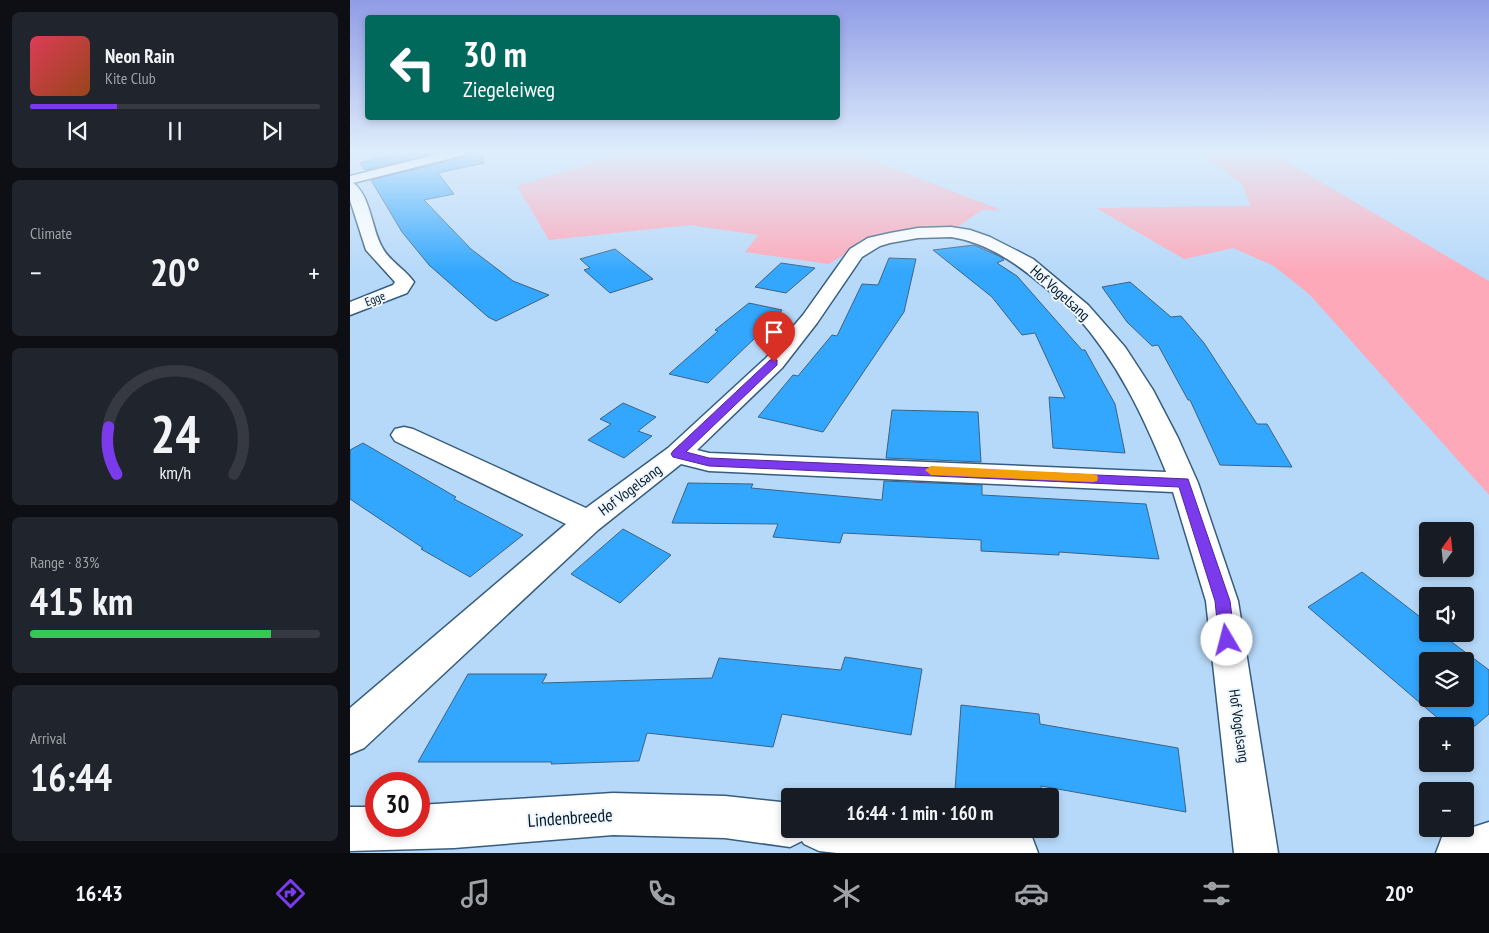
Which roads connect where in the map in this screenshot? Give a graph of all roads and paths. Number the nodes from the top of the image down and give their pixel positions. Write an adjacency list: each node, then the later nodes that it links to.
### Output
1 (353, 192): 2 (street, Egge)
2 (350, 309)
3 (404, 434): 6 (street, Hof Vogelsang)
4 (677, 454): 5 (street); 5 (street, Hof Vogelsang); 6 (street, Hof Vogelsang)
5 (1184, 482): 13 (street, Hof Vogelsang)
6 (588, 522): 7 (street, Hof Vogelsang)
7 (350, 734)
8 (781, 824): 9 (street, Lindenbreede)
9 (350, 830)
10 (893, 838): 12 (street)
11 (1489, 844): 14 (street)
12 (1016, 853)
13 (1256, 853)
14 (1458, 853)

